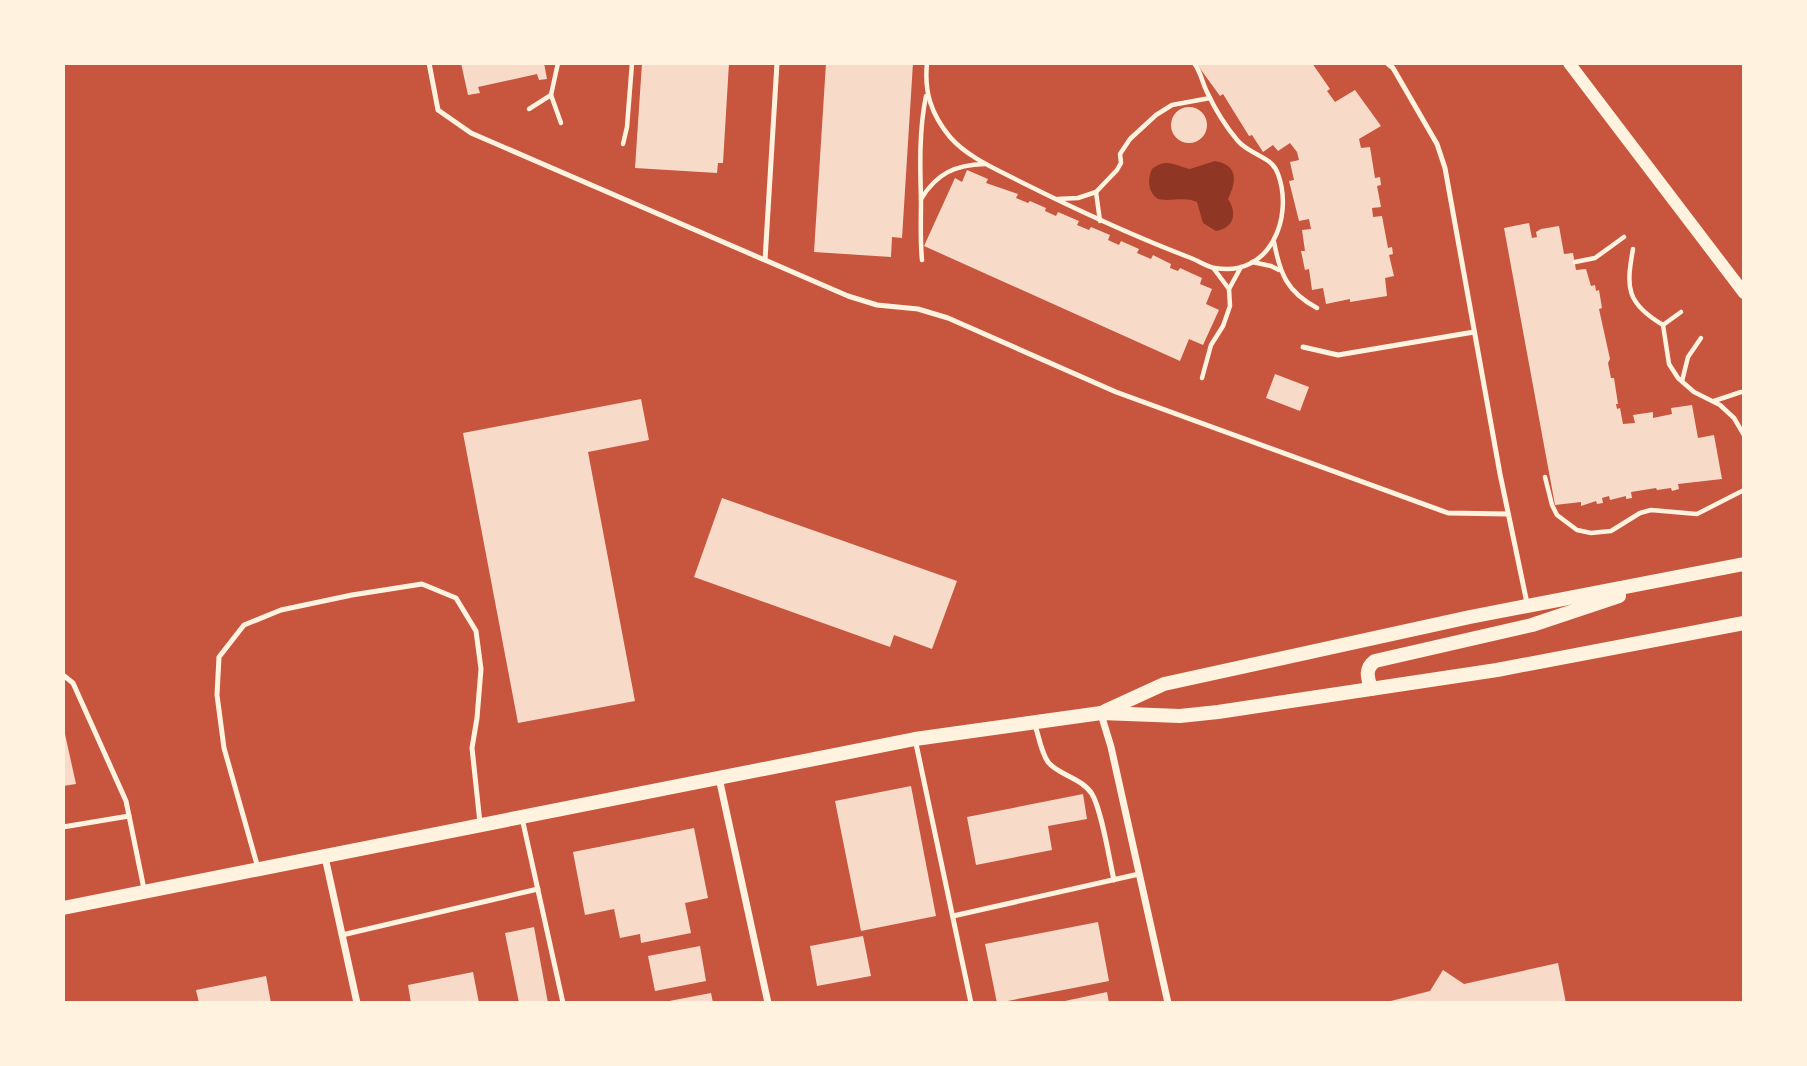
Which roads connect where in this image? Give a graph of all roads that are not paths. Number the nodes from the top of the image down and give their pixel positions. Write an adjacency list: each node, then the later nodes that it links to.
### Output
1 (429, 63): 6 (lane)
2 (777, 63): 6 (lane)
3 (1399, 63): 5 (lane)
4 (1569, 63): 7 (street)
5 (1390, 65): 8 (lane)
6 (765, 260): 10 (lane)
7 (1744, 293)
8 (1474, 332): 9 (lane); 10 (lane)
9 (1303, 347)
10 (1508, 514): 13 (lane)
11 (1744, 564): 12 (main road)
12 (1670, 578): 13 (main road); 15 (main road)
13 (1527, 606): 15 (main road); 18 (main road)
14 (1744, 624): 17 (main road)
15 (1532, 625): 17 (main road)
16 (63, 675): 22 (lane)
17 (1371, 689): 18 (main road)
18 (1101, 713): 19 (main road); 28 (street)
19 (1034, 722): 20 (main road); 29 (lane)
20 (915, 739): 21 (main road); 33 (lane)
21 (719, 778): 23 (main road); 37 (street)
22 (129, 816): 25 (lane); 31 (lane)
23 (522, 817): 24 (main road); 30 (lane)
24 (480, 826): 26 (main road); 27 (lane)
25 (63, 827)
26 (325, 857): 27 (main road); 34 (street)
27 (258, 870): 31 (main road)
28 (1139, 874): 29 (lane); 39 (street)
29 (1114, 880): 33 (lane)
30 (538, 890): 34 (lane); 36 (lane)
31 (145, 892): 32 (main road)
32 (63, 908)
33 (953, 916): 38 (lane)
34 (342, 935): 35 (street)
35 (357, 1003)
36 (563, 1003)
37 (768, 1003)
38 (971, 1003)
39 (1168, 1003)

